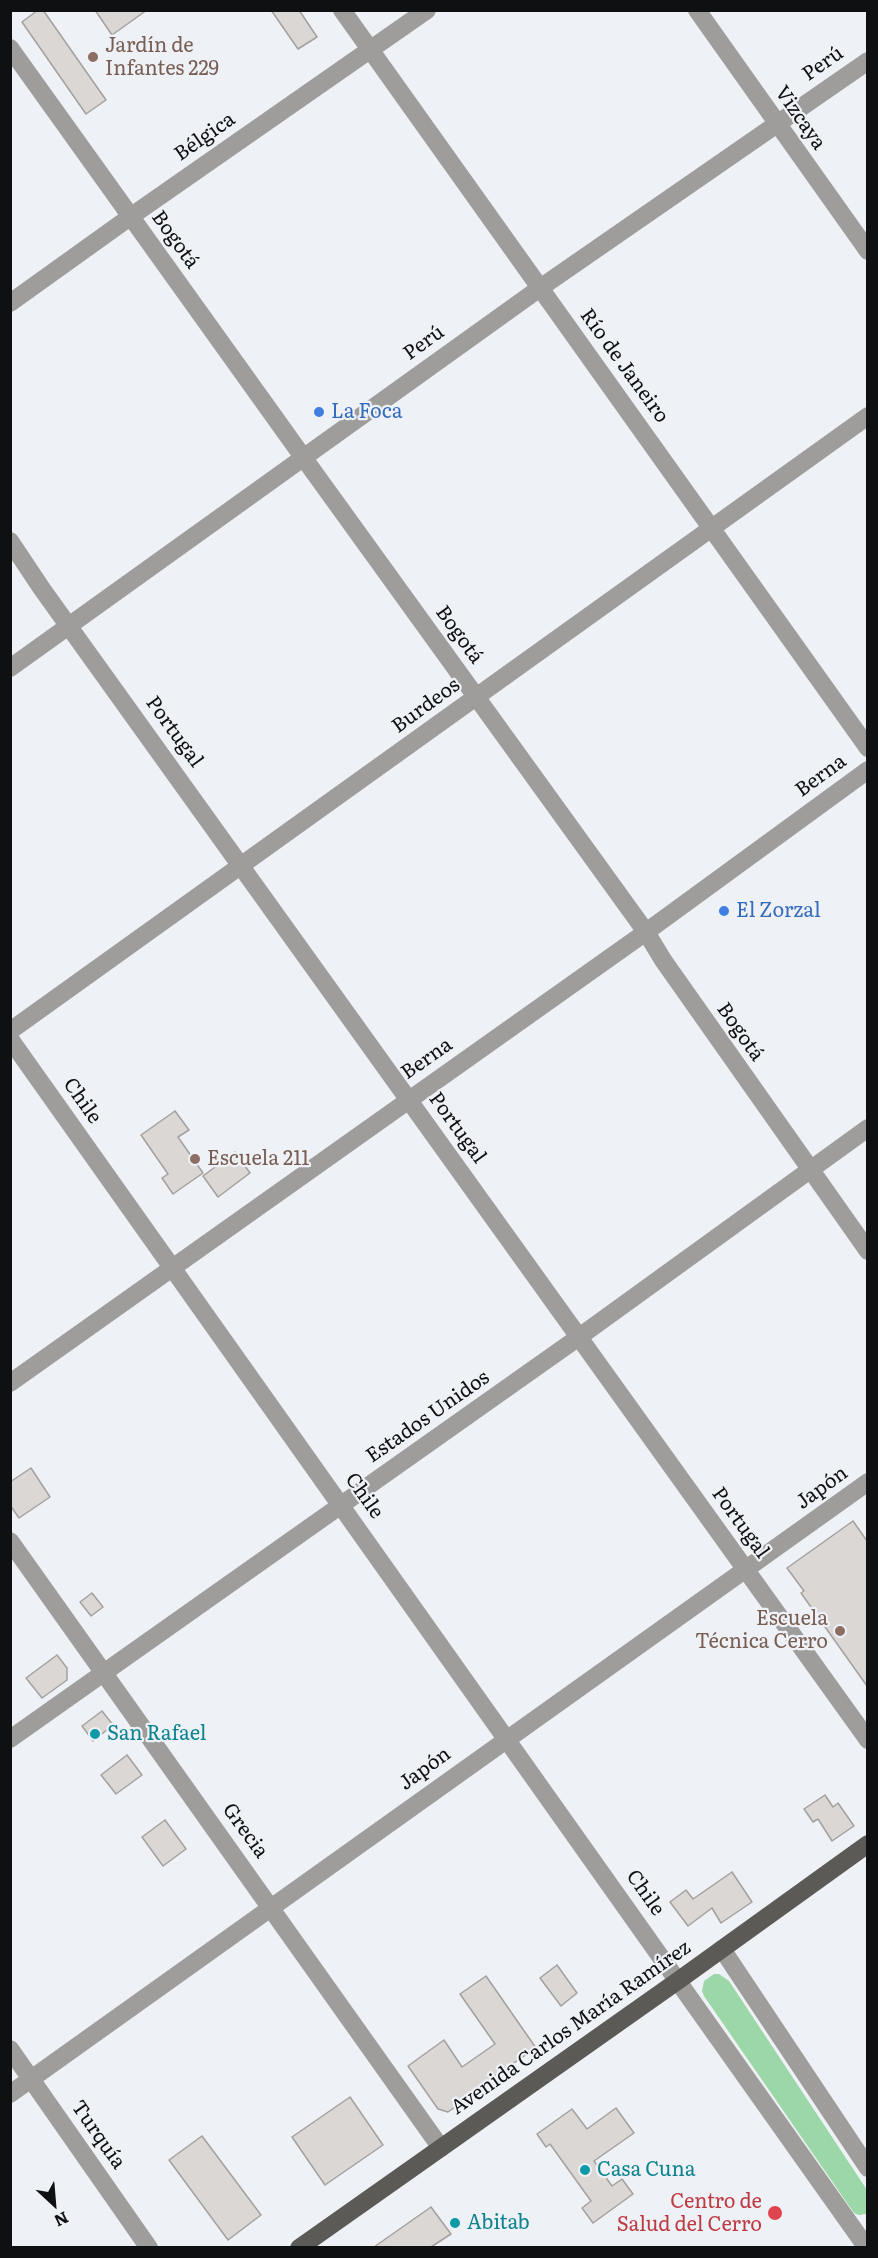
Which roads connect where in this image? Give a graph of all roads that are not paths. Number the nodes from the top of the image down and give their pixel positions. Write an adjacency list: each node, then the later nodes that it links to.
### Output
1 (342, 10): 5 (street, Río de Janeiro)
2 (427, 10): 5 (street, Bélgica)
3 (697, 10): 7 (street, Vizcaya)
4 (10, 48): 8 (street, Bogotá)
5 (370, 50): 8 (street, Bélgica); 10 (street, Río de Janeiro)
6 (867, 61): 7 (street, Perú)
7 (776, 124): 9 (street, Vizcaya); 10 (street, Perú)
8 (130, 217): 11 (street, Bélgica); 13 (street, Bogotá)
9 (867, 251)
10 (540, 288): 13 (street, Perú); 14 (street, Río de Janeiro)
11 (10, 303)
12 (867, 416): 14 (street, Burdeos)
13 (303, 458): 16 (street, Perú); 18 (street, Bogotá)
14 (713, 528): 18 (street, Burdeos); 19 (street, Río de Janeiro)
15 (10, 541): 16 (street, Portugal)
16 (69, 624): 17 (street, Perú); 21 (street, Portugal)
17 (10, 668)
18 (477, 697): 21 (street, Burdeos); 22 (street, Bogotá)
19 (867, 748)
20 (867, 770): 22 (street, Berna)
21 (242, 865): 23 (street, Burdeos); 25 (street, Portugal)
22 (646, 932): 25 (street, Berna); 27 (street, Bogotá)
23 (10, 1031)
24 (10, 1039): 29 (street, Chile)
25 (409, 1100): 29 (street, Berna); 30 (street, Portugal)
26 (867, 1128): 27 (street, Estados Unidos)
27 (810, 1170): 28 (street, Bogotá); 30 (street, Estados Unidos)
28 (867, 1251)
29 (173, 1267): 31 (street, Berna); 33 (street, Chile)
30 (579, 1337): 33 (street, Estados Unidos); 35 (street, Portugal)
31 (10, 1383)
32 (867, 1482): 35 (street, Japón)
33 (342, 1505): 36 (street, Estados Unidos); 38 (street, Chile)
34 (10, 1541): 36 (street, Grecia)
35 (746, 1570): 38 (street, Japón); 39 (street, Portugal)
36 (104, 1673): 37 (street, Estados Unidos); 41 (street, Grecia)
37 (10, 1738)
38 (507, 1738): 41 (street, Japón); 43 (street, Chile)
39 (867, 1740)
40 (867, 1844): 42 (main road, Avenida Carlos María Ramírez)
41 (272, 1907): 45 (street, Japón); 47 (street, Grecia)
42 (722, 1949): 43 (main road, Avenida Carlos María Ramírez); 48 (street)
43 (680, 1980): 47 (main road, Avenida Carlos María Ramírez); 49 (street, Chile)
44 (10, 2049): 45 (street, Turquía)
45 (32, 2079): 46 (street, Japón); 50 (street, Turquía)
46 (10, 2094)
47 (441, 2148): 51 (main road, Avenida Carlos María Ramírez)
48 (867, 2168)
49 (862, 2243)
50 (149, 2247)
51 (299, 2247)

